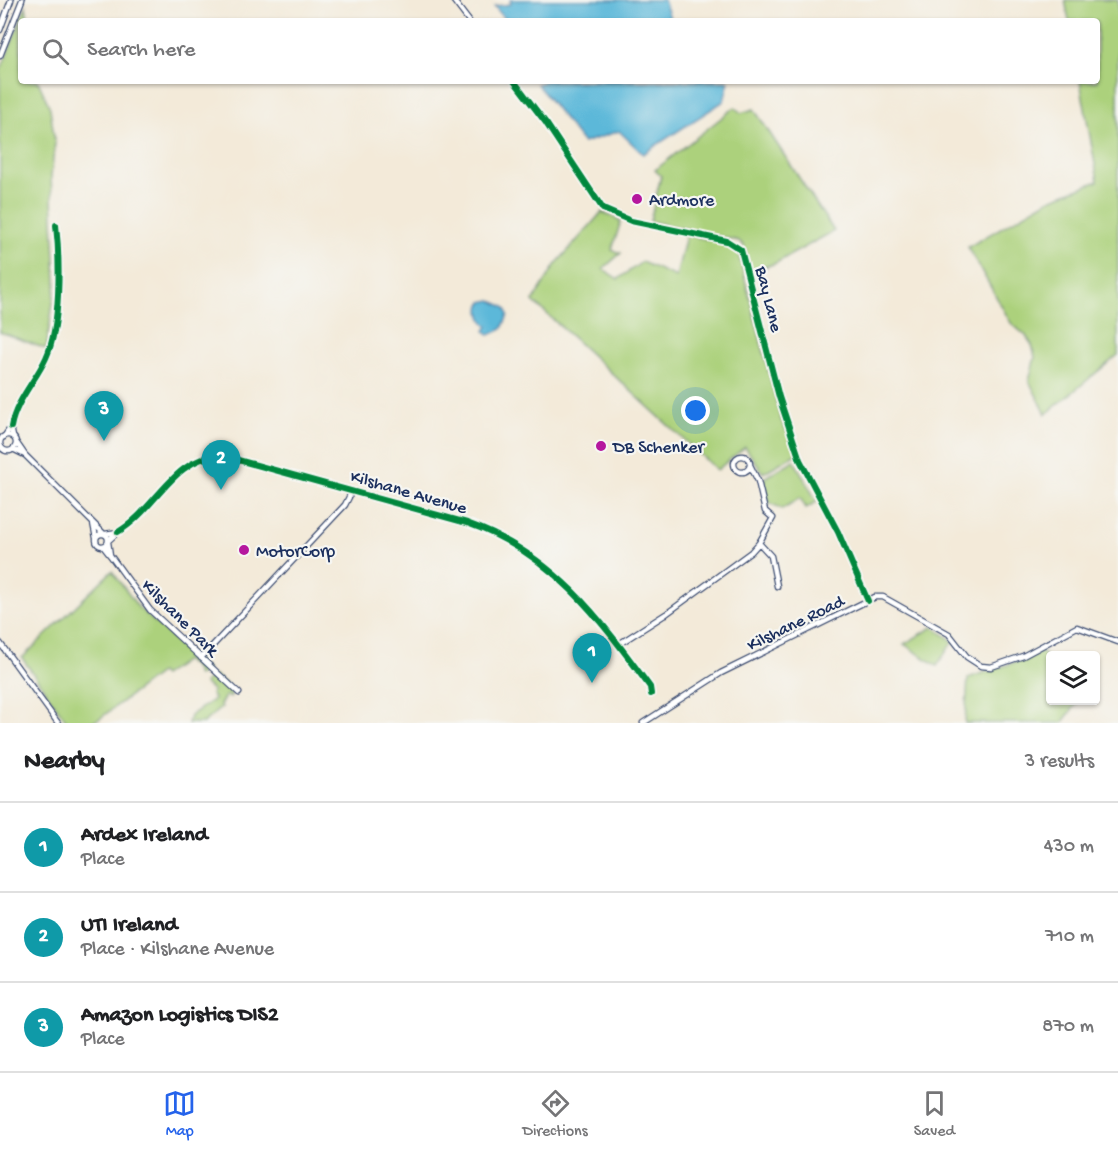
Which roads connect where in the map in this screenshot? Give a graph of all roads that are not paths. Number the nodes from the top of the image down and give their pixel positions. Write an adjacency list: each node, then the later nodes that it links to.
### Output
1 (11, 0): 5 (street)
2 (22, 0): 6 (street)
3 (453, 0): 4 (street)
4 (468, 18)
5 (0, 30)
6 (0, 56)
7 (516, 84): 29 (street, Bay Lane)
8 (56, 225): 9 (street)
9 (11, 427): 10 (street); 11 (street)
10 (4, 437): 11 (street); 12 (street)
11 (15, 440): 13 (street); 15 (street)
12 (0, 443): 14 (street)
13 (13, 449): 14 (street); 15 (street)
14 (3, 451)
15 (25, 456): 20 (street)
16 (750, 465): 17 (street); 17 (street); 18 (street)
17 (745, 471): 18 (street)
18 (752, 473): 25 (street)
19 (352, 491): 21 (street, Kilshane Avenue); 32 (street, Kilshane Avenue); 33 (street)
20 (93, 523): 22 (street); 23 (street)
21 (118, 532): 22 (street); 24 (street, Kilshane Avenue)
22 (104, 534): 23 (street); 24 (street)
23 (96, 538): 26 (street, Kilshane Park)
24 (109, 541): 26 (street, Kilshane Avenue); 27 (street, Kilshane Park)
25 (759, 543): 28 (street); 32 (street)
26 (103, 546): 27 (street, Kilshane Park)
27 (110, 555): 33 (street, Kilshane Park)
28 (777, 586)
29 (868, 601): 30 (street, Kilshane Road); 37 (street, Kilshane Road)
30 (1118, 642)
31 (0, 643): 36 (street)
32 (619, 644): 35 (street, Kilshane Avenue)
33 (201, 658): 34 (street, Kilshane Park)
34 (239, 693)
35 (651, 694)
36 (58, 723)
37 (643, 723)

